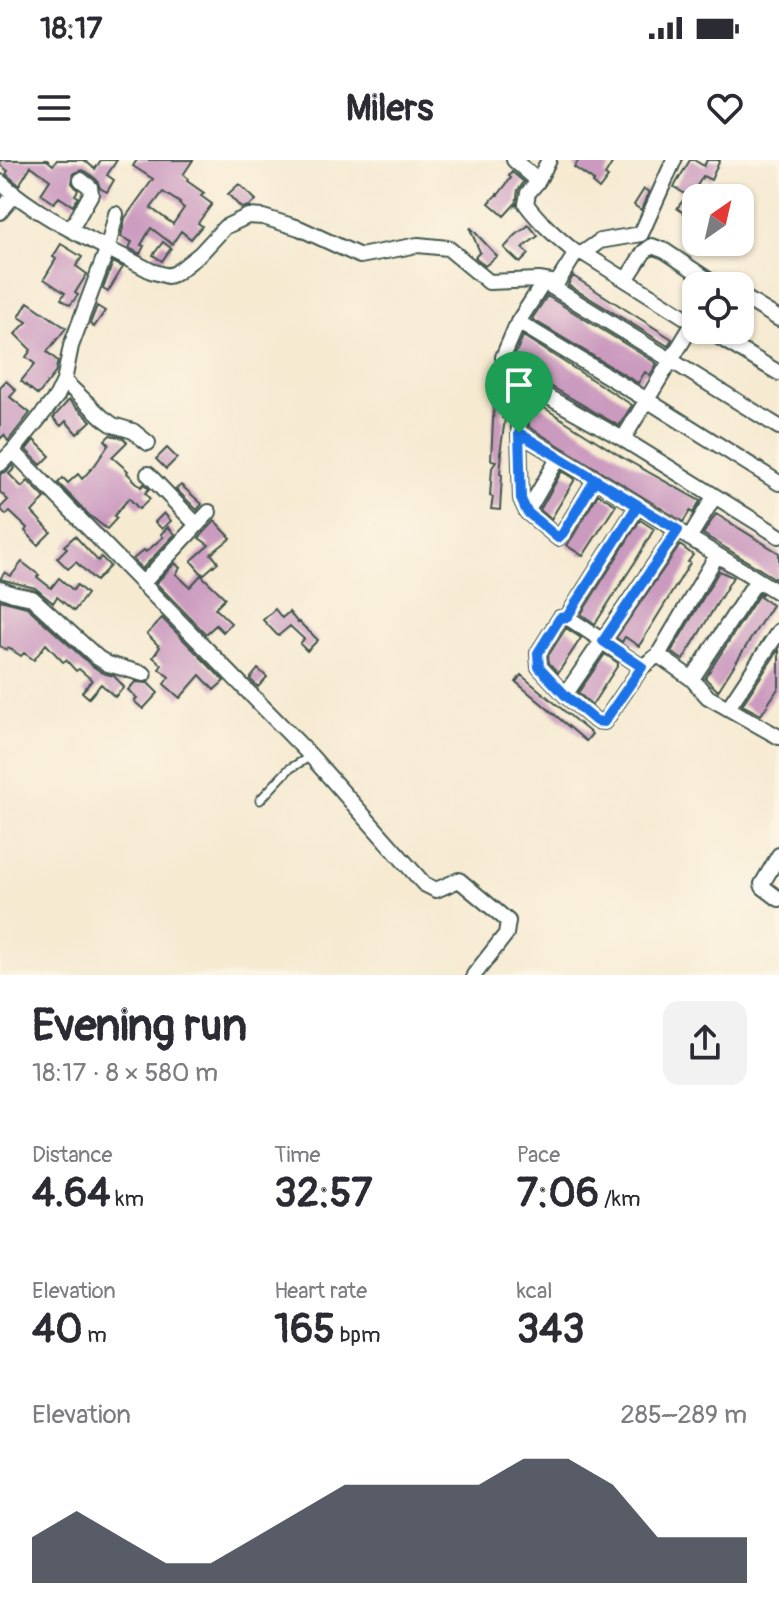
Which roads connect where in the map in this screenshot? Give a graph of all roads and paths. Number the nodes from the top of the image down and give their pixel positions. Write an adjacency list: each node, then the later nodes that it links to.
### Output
1 (514, 160): 5 (street)
2 (549, 160): 5 (street)
3 (674, 160): 12 (street)
4 (81, 180): 10 (street)
5 (538, 181): 12 (street)
6 (0, 182): 7 (street)
7 (14, 195): 8 (street); 10 (street)
8 (0, 212)
9 (116, 214): 11 (street)
10 (71, 229): 11 (street)
11 (108, 247): 15 (street); 25 (street)
12 (580, 253): 14 (street); 15 (street)
13 (697, 272): 14 (street)
14 (626, 280): 17 (street)
15 (543, 281): 19 (street); 22 (street)
16 (754, 304): 18 (street)
17 (682, 314)
18 (779, 319)
19 (518, 322): 24 (street); 26 (street)
20 (683, 344): 22 (street)
21 (731, 344): 23 (street)
22 (672, 359): 26 (street); 27 (street)
23 (779, 373)
24 (518, 380): 28 (street); 29 (street)
25 (64, 381): 30 (street); 31 (street)
26 (647, 400): 29 (street); 36 (street)
27 (779, 427)
28 (519, 433): 32 (street); 40 (street)
29 (623, 439): 37 (street)
30 (148, 443)
31 (13, 451): 33 (street); 46 (street)
32 (559, 457): 35 (street); 40 (street)
33 (0, 464)
34 (148, 474): 41 (street)
35 (595, 480): 38 (street); 40 (street)
36 (779, 483)
37 (714, 497): 42 (street); 43 (street)
38 (638, 505): 42 (street); 49 (street)
39 (209, 512): 41 (street)
40 (527, 512)
41 (197, 525): 46 (street)
42 (684, 534): 44 (street); 51 (street)
43 (779, 536)
44 (717, 555): 45 (street); 52 (street)
45 (757, 580): 48 (street); 55 (street)
46 (142, 584): 59 (street)
47 (0, 589): 54 (street)
48 (779, 593)
49 (567, 617): 51 (street); 56 (street)
50 (779, 631): 57 (street)
51 (603, 641): 53 (street); 56 (street)
52 (658, 655): 53 (street); 55 (street)
53 (642, 667): 56 (street)
54 (144, 674)
55 (692, 679): 57 (street)
56 (565, 695)
57 (728, 708): 58 (street)
58 (778, 733)
59 (311, 756): 60 (lane); 63 (street)
60 (260, 800)
61 (779, 855): 62 (street)
62 (779, 899)
63 (474, 975)

